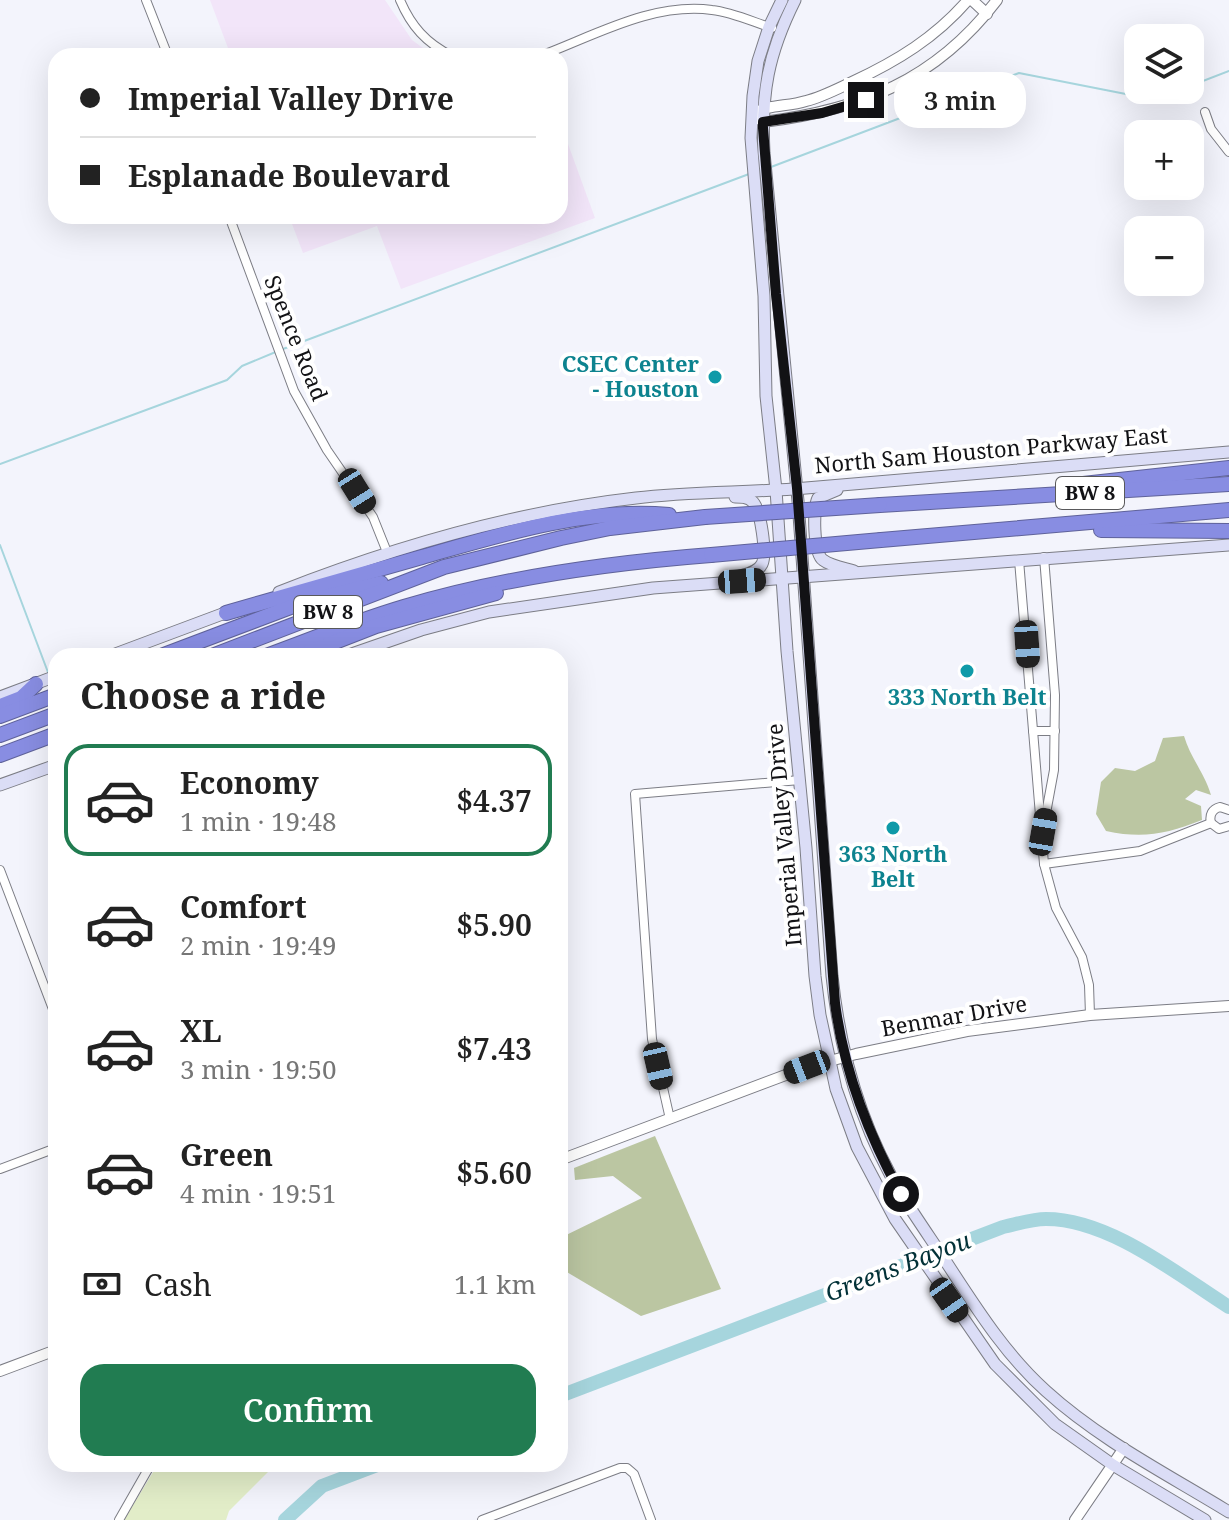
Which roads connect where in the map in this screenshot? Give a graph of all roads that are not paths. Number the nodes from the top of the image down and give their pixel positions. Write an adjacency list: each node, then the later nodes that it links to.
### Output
1 (146, 0): 9 (street)
2 (400, 0): 10 (street)
3 (782, 0): 8 (main road, Imperial Valley Drive)
4 (795, 0): 8 (main road, Imperial Valley Drive)
5 (970, 0): 7 (street); 12 (street)
6 (997, 0): 7 (street)
7 (987, 14): 15 (street)
8 (775, 29): 11 (street); 12 (main road, Imperial Valley Drive); 14 (main road, Imperial Valley Drive)
9 (165, 48)
10 (436, 48)
11 (560, 48)
12 (763, 107): 14 (street); 15 (main road, Imperial Valley Drive)
13 (1205, 112): 16 (street)
14 (752, 114): 15 (street); 17 (main road, Imperial Valley Drive)
15 (763, 122): 17 (main road, Imperial Valley Drive)
16 (1229, 152)
17 (758, 153): 18 (main road, Imperial Valley Drive)
18 (761, 186): 20 (main road, Imperial Valley Drive); 21 (main road, Imperial Valley Drive)
19 (232, 224): 35 (street, Spence Road)
20 (764, 338): 21 (main road); 27 (main road, Imperial Valley Drive)
21 (782, 338): 26 (main road, Imperial Valley Drive)
22 (1229, 452): 24 (main road, North Sam Houston Parkway East)
23 (1229, 468): 29 (highway)
24 (869, 482): 26 (main road, North Sam Houston Parkway East); 40 (main road)
25 (1229, 484): 29 (highway, North Sam Houston Parkway East / BW 8)
26 (797, 488): 27 (main road, North Sam Houston Parkway East); 41 (main road, Imperial Valley Drive)
27 (776, 490): 28 (main road, North Sam Houston Parkway East); 42 (main road, Imperial Valley Drive)
28 (720, 493): 35 (main road, North Sam Houston Parkway East); 43 (main road)
29 (951, 500): 31 (highway, North Sam Houston Parkway East / BW 8, bridge)
30 (1229, 510): 32 (highway, BW 8)
31 (705, 517): 38 (highway, North Sam Houston Parkway East / BW 8); 44 (highway)
32 (1025, 529): 33 (highway); 39 (highway, BW 8, bridge)
33 (1229, 531)
34 (1229, 545): 36 (main road)
35 (387, 552): 44 (main road, North Sam Houston Parkway East)
36 (1044, 557): 37 (main road); 59 (street)
37 (1019, 560): 40 (main road); 58 (street)
38 (444, 567): 46 (highway); 47 (highway, North Sam Houston Parkway East / BW 8)
39 (587, 568): 48 (highway, BW 8); 49 (highway)
40 (861, 573): 41 (main road)
41 (804, 576): 42 (main road); 62 (main road, Imperial Valley Drive)
42 (782, 578): 43 (main road); 63 (main road, Imperial Valley Drive)
43 (712, 583): 50 (main road)
44 (226, 613): 45 (main road, North Sam Houston Parkway East)
45 (132, 648)
46 (182, 648)
47 (233, 648)
48 (288, 648)
49 (320, 648)
50 (369, 648)
51 (48, 679): 52 (main road)
52 (36, 684): 53 (main road); 55 (highway)
53 (0, 697)
54 (48, 698): 56 (highway)
55 (0, 707)
56 (0, 716)
57 (48, 717): 60 (highway)
58 (1033, 731): 59 (street); 71 (street)
59 (1055, 731): 71 (street)
60 (0, 735)
61 (48, 737): 64 (highway)
62 (814, 742): 63 (main road); 77 (main road, Imperial Valley Drive)
63 (796, 744): 66 (main road, Imperial Valley Drive)
64 (0, 755)
65 (48, 768): 67 (main road)
66 (800, 780): 78 (main road, Imperial Valley Drive); 79 (street)
67 (0, 785)
68 (1229, 810): 69 (street)
69 (1211, 823): 70 (street); 72 (street)
70 (1229, 826)
71 (1043, 832): 72 (street)
72 (1044, 864): 76 (street)
73 (0, 870): 74 (street)
74 (48, 996)
75 (1229, 1006): 76 (street, Benmar Drive)
76 (1090, 1015): 77 (street, Benmar Drive)
77 (845, 1057): 78 (street, Benmar Drive); 83 (main road, Imperial Valley Drive)
78 (829, 1061): 79 (street, Benmar Drive); 84 (main road, Imperial Valley Drive)
79 (670, 1119): 81 (street, Benmar Drive)
80 (48, 1151): 82 (street)
81 (568, 1157)
82 (0, 1169)
83 (888, 1170): 84 (main road); 87 (main road, Imperial Valley Drive)
84 (873, 1178): 88 (main road, Imperial Valley Drive)
85 (48, 1353): 86 (street)
86 (0, 1371)
87 (1124, 1448): 88 (street); 90 (main road, Imperial Valley Drive)
88 (1113, 1465): 94 (street); 95 (main road, Imperial Valley Drive)
89 (146, 1472): 91 (street)
90 (1225, 1514)
91 (119, 1520)
92 (482, 1520): 93 (street)
93 (651, 1520)
94 (1075, 1520)
95 (1205, 1520)

